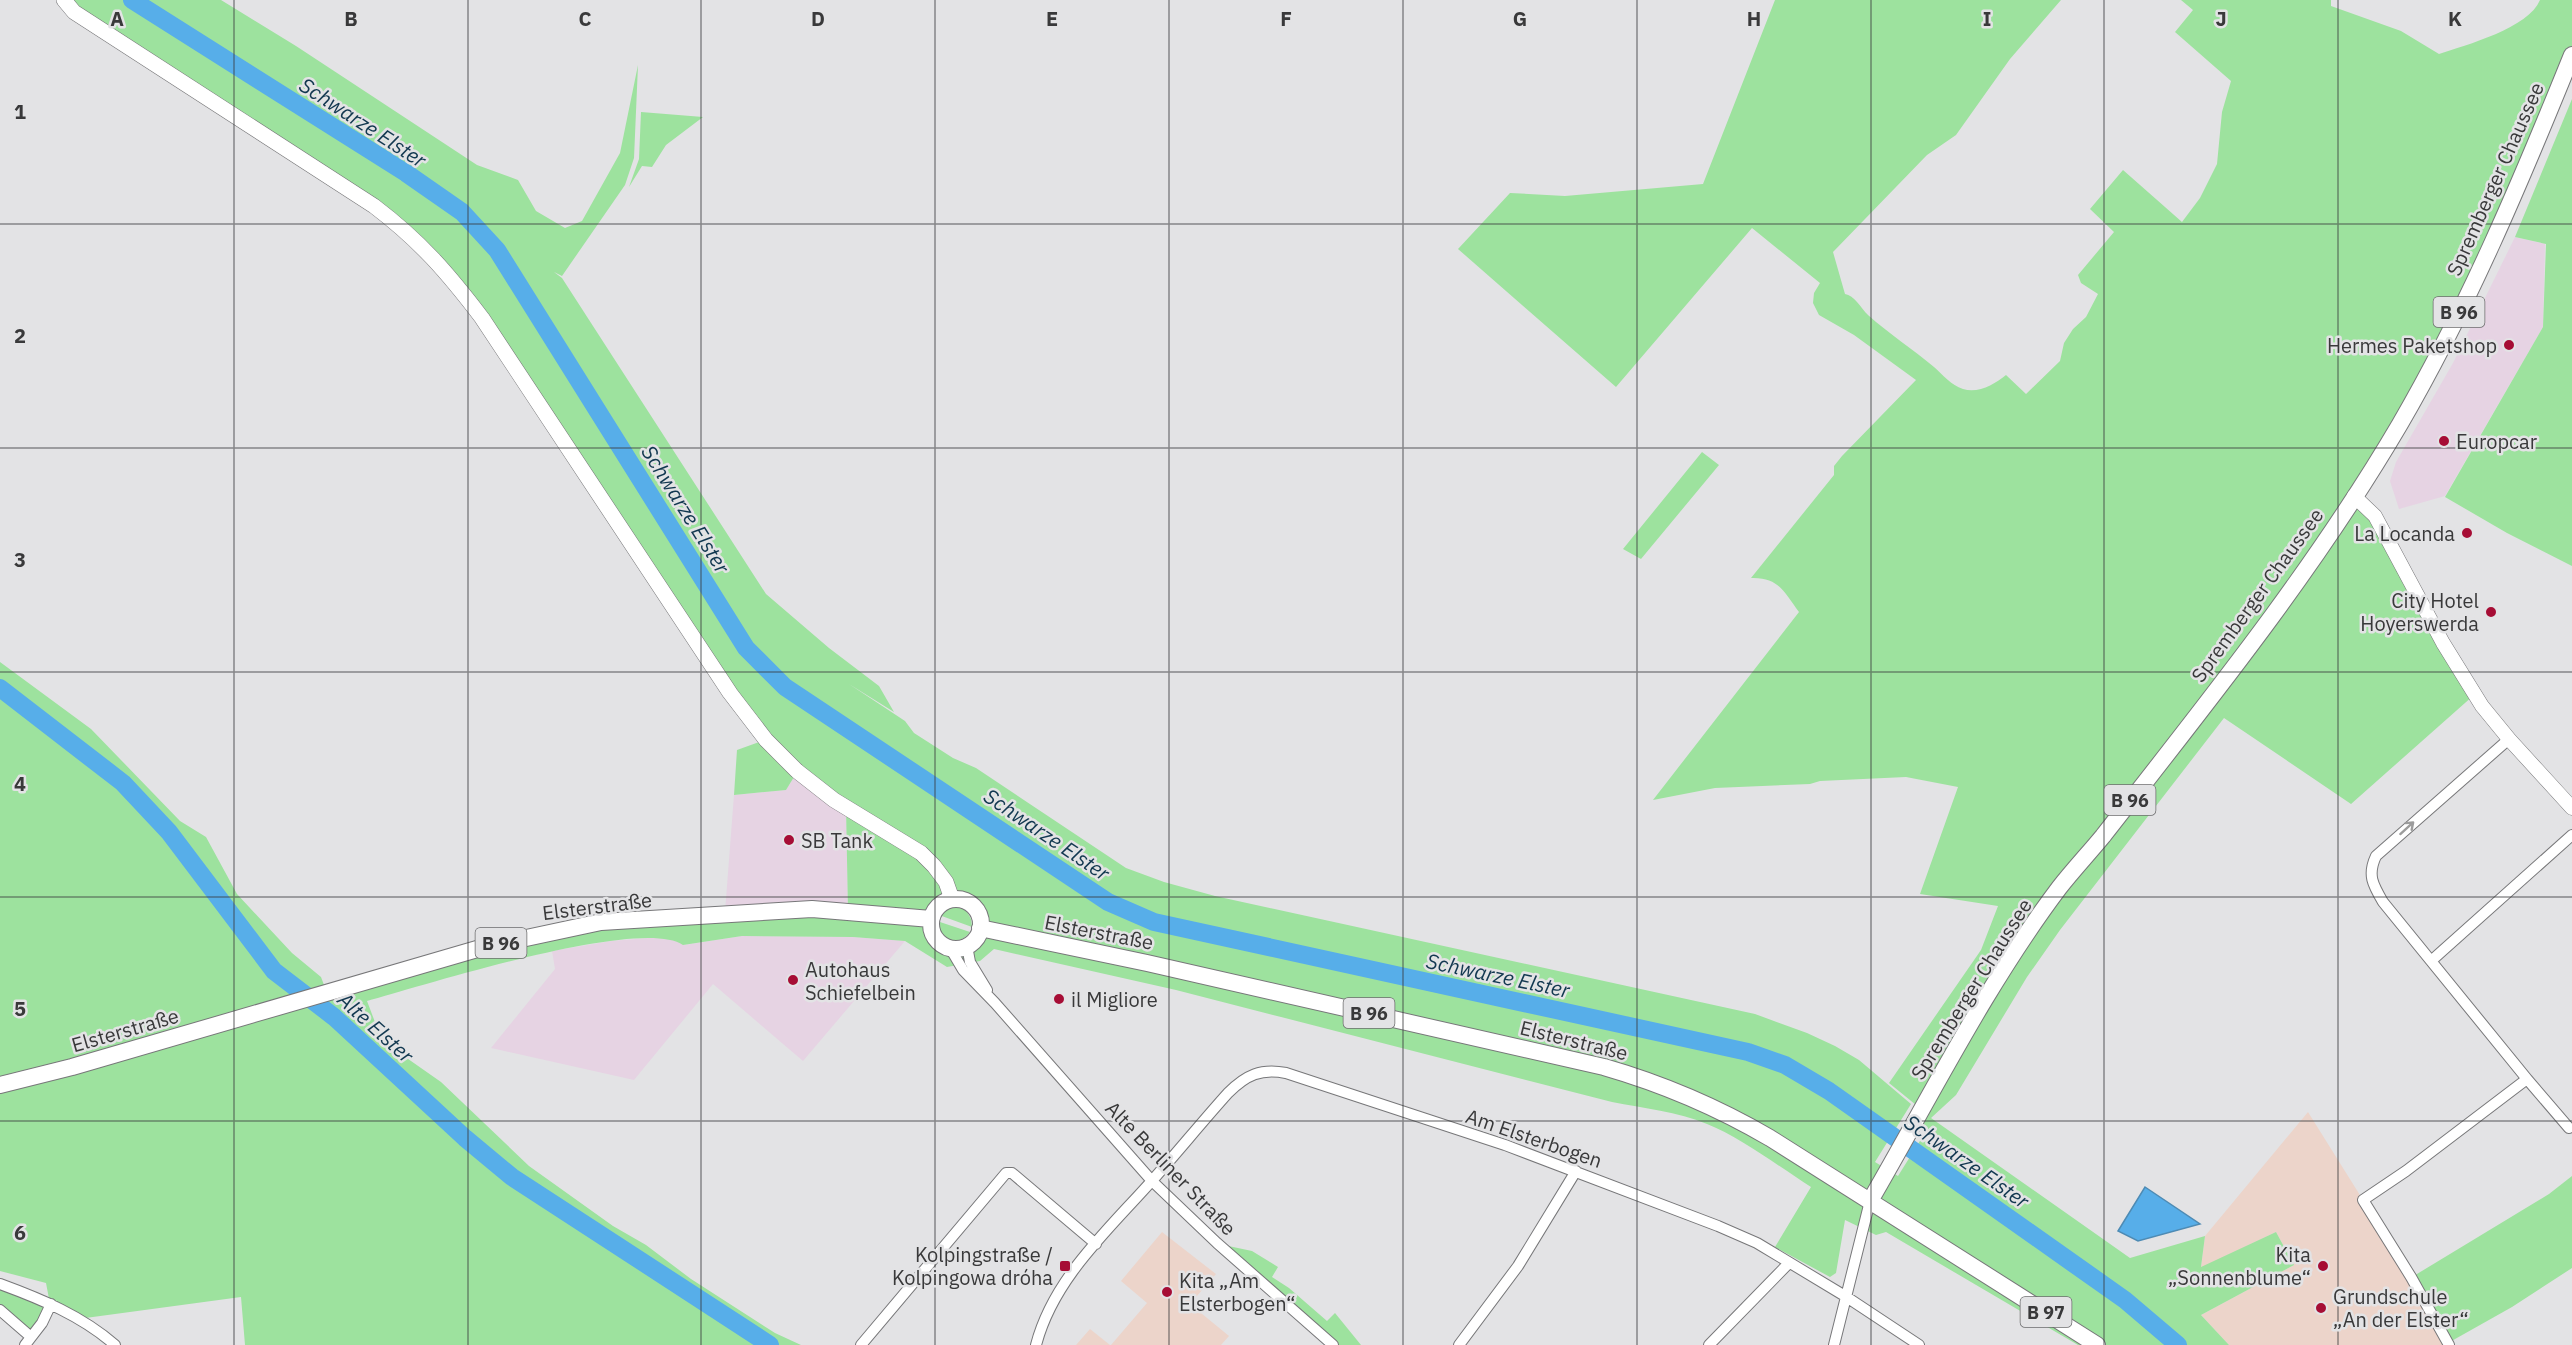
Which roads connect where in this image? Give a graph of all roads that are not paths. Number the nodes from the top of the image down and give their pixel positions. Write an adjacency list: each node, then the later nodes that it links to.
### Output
1 (64, 0): 7 (main road)
2 (2572, 55): 3 (main road, Spremberger Chaussee / B 96)
3 (2354, 496): 4 (street); 19 (main road, Spremberger Chaussee / B 96)
4 (2509, 739): 5 (street); 12 (street, one-way to 4)
5 (2572, 808)
6 (2572, 835): 12 (street)
7 (952, 899): 8 (main road); 9 (main road)
8 (931, 919): 11 (main road); 15 (main road, Elsterstraße / B 96)
9 (980, 928): 10 (main road); 19 (main road, Elsterstraße / B 96)
10 (968, 946): 11 (main road); 13 (street, Alte Berliner Straße)
11 (950, 948): 13 (street, Alte Berliner Straße)
12 (2431, 961): 14 (street)
13 (995, 1003): 18 (street, Alte Berliner Straße)
14 (2527, 1078): 16 (street); 36 (street)
15 (0, 1086)
16 (2569, 1128)
17 (1576, 1171): 18 (street, Am Elsterbogen); 21 (street, Am Elsterbogen); 31 (street)
18 (1152, 1181): 20 (street, Am Elsterbogen); 30 (street, Alte Berliner Straße)
19 (1870, 1201): 23 (street); 35 (main road, Elsterstraße / B 97)
20 (1096, 1244): 28 (street); 29 (street, Am Elsterbogen)
21 (1789, 1263): 23 (street, Am Elsterbogen); 32 (street)
22 (0, 1284): 24 (street)
23 (1845, 1296): 33 (street); 34 (street, Am Elsterbogen)
24 (51, 1304): 26 (street); 27 (street)
25 (0, 1310): 26 (street)
26 (28, 1341)
27 (115, 1345)
28 (861, 1345)
29 (1036, 1345)
30 (1333, 1345)
31 (1459, 1345)
32 (1709, 1345)
33 (1834, 1345)
34 (1919, 1345)
35 (2097, 1345)
36 (2449, 1345)

